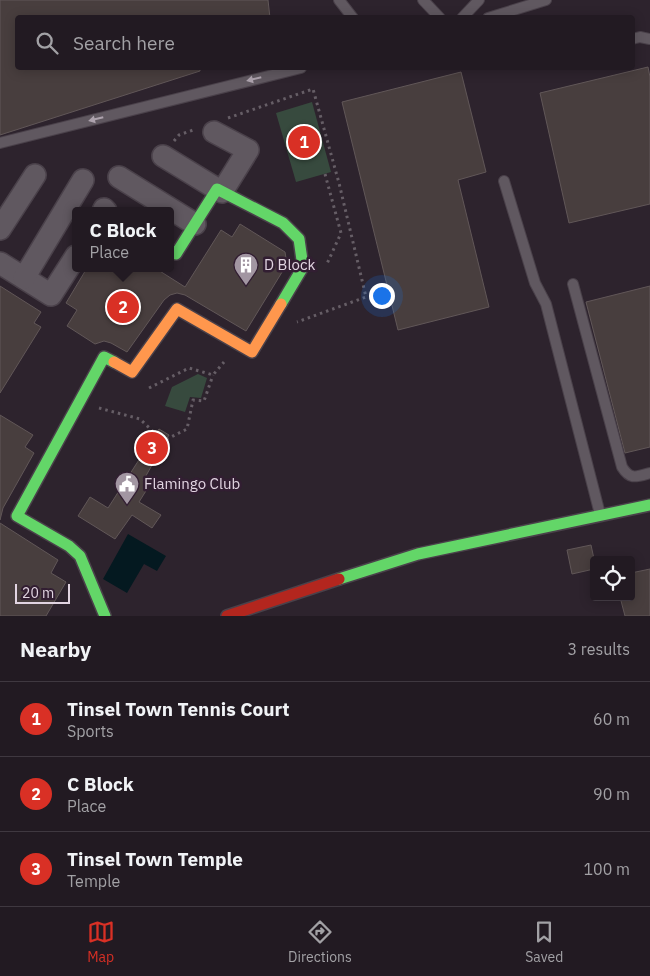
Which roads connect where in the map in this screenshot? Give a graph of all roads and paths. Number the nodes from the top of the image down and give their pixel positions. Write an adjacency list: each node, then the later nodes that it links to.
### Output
1 (339, 0): 5 (lane)
2 (422, 0): 6 (lane)
3 (479, 0): 7 (lane)
4 (546, 0): 8 (lane)
5 (351, 15)
6 (437, 15)
7 (465, 15)
8 (498, 15)
9 (635, 38): 10 (lane)
10 (650, 39)
11 (293, 70): 13 (lane, one-way to 13)
12 (212, 127): 14 (path); 19 (street); 29 (path)
13 (0, 143)
14 (164, 156): 19 (street)
15 (35, 174): 23 (street)
16 (119, 177): 20 (street)
17 (83, 180): 27 (street)
18 (504, 181): 36 (lane)
19 (219, 190): 22 (street); 30 (street)
20 (168, 207)
21 (174, 211): 22 (street)
22 (195, 224): 24 (street)
23 (0, 229)
24 (174, 253)
25 (72, 262): 27 (street)
26 (0, 263): 27 (street)
27 (24, 278)
28 (573, 284): 34 (lane)
29 (294, 324)
30 (239, 344): 31 (path); 37 (street)
31 (212, 374): 32 (path); 33 (path)
32 (141, 384)
33 (94, 407)
34 (650, 473)
35 (650, 505): 36 (street)
36 (601, 516): 38 (street)
37 (105, 616)
38 (227, 616)

